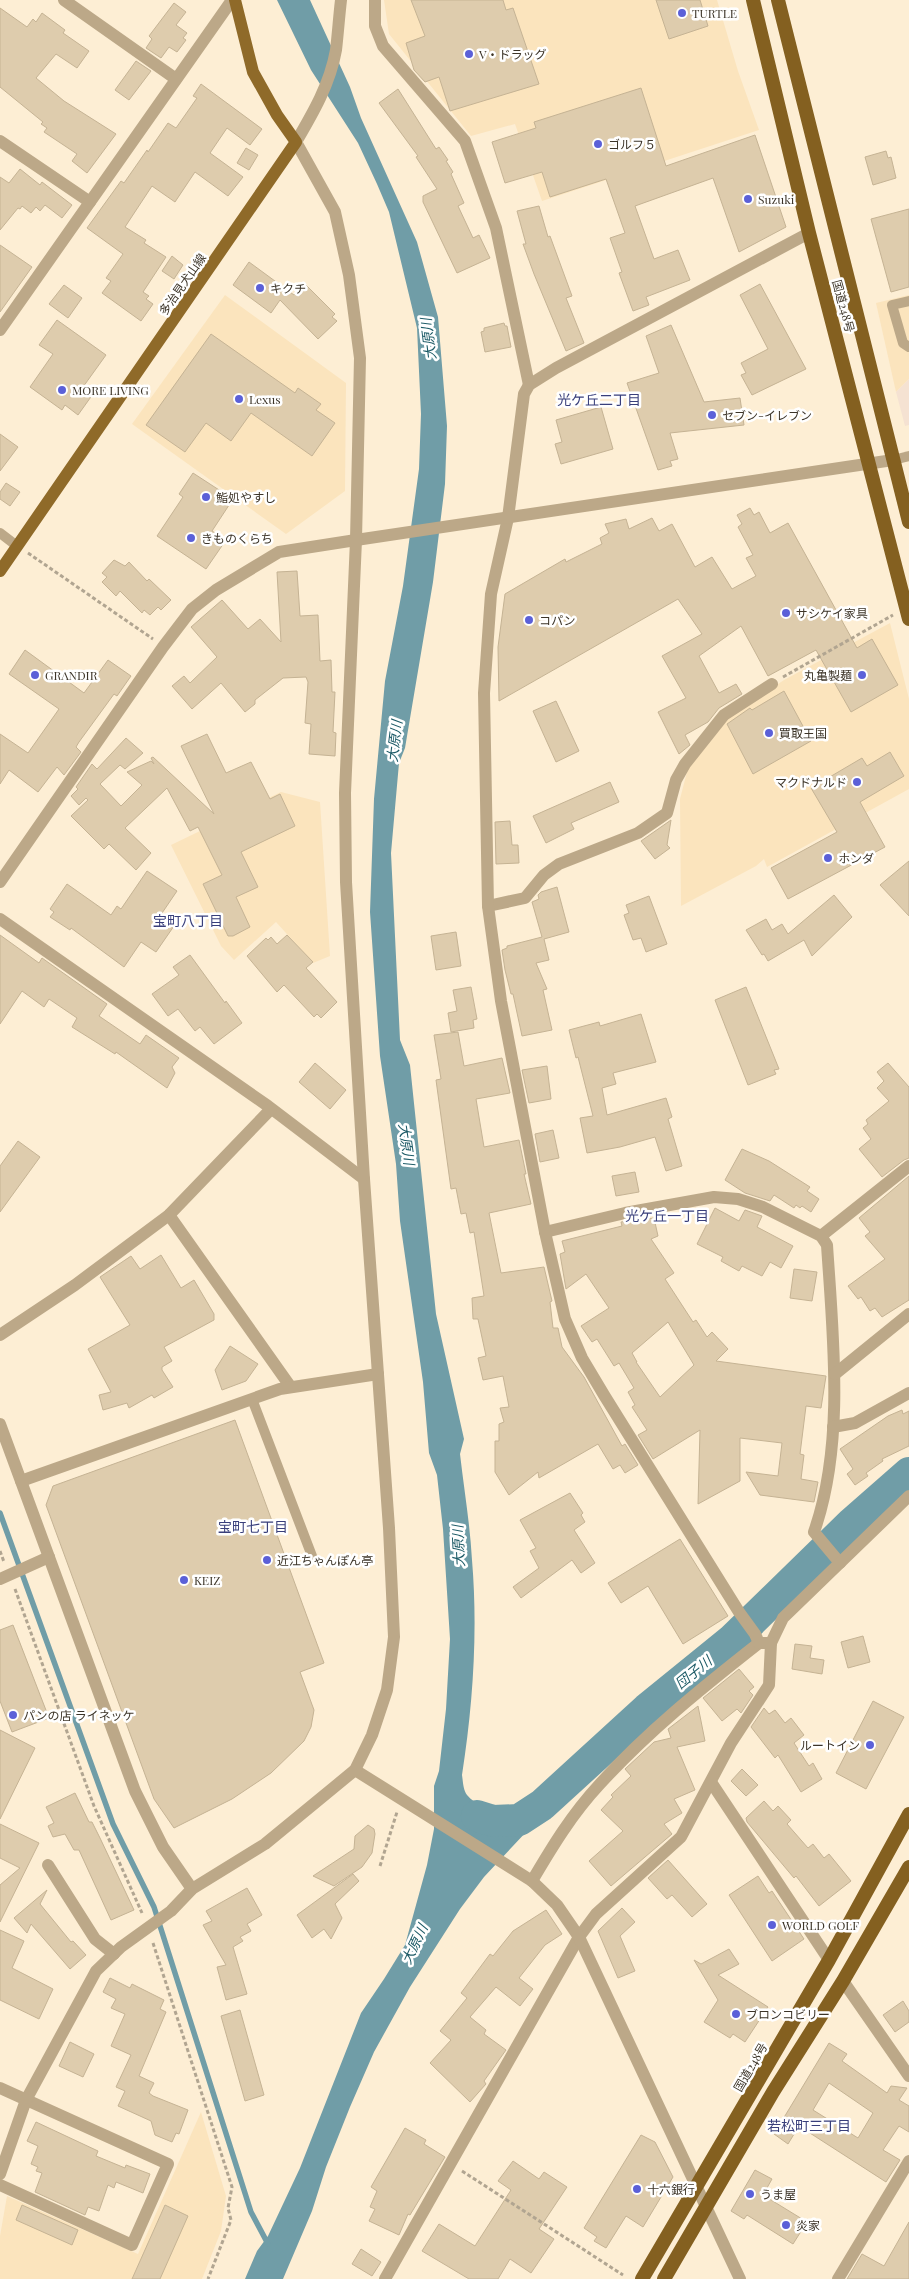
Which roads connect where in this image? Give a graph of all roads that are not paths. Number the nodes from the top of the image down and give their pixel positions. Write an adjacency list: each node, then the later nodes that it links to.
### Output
1 (64, 0): 7 (street)
2 (234, 0): 7 (street); 9 (main road)
3 (341, 0): 9 (street)
4 (375, 0): 15 (street)
5 (753, 0): 11 (highway, 国道248号)
6 (778, 0): 17 (highway, 国道248号)
7 (176, 79): 10 (street)
8 (0, 141): 10 (street)
9 (296, 142): 22 (street); 23 (main road, 多治見犬山線)
10 (90, 202): 13 (street)
11 (809, 233): 15 (street); 18 (highway, 国道248号)
12 (909, 301): 14 (lane)
13 (0, 330)
14 (909, 348)
15 (530, 385): 19 (street)
16 (909, 456): 17 (lane)
17 (893, 460): 18 (street); 20 (highway, 国道248号)
18 (869, 465): 19 (street); 25 (highway, 国道248号)
19 (502, 519): 22 (street); 28 (street)
20 (909, 522)
21 (0, 533): 23 (lane)
22 (356, 540): 27 (street); 32 (street)
23 (17, 546): 24 (main road, 多治見犬山線)
24 (0, 571)
25 (908, 613)
26 (772, 684): 28 (street)
27 (0, 882)
28 (488, 906): 34 (street)
29 (0, 920): 30 (street)
30 (272, 1109): 32 (street); 33 (street)
31 (909, 1166): 35 (street)
32 (364, 1179): 38 (street)
33 (169, 1215): 37 (street); 40 (street)
34 (545, 1232): 35 (street); 51 (street)
35 (821, 1236): 39 (street)
36 (909, 1314): 39 (street)
37 (0, 1335)
38 (378, 1374): 40 (street); 52 (street)
39 (835, 1374): 44 (street)
40 (290, 1386): 42 (street)
41 (909, 1393): 44 (street)
42 (252, 1399): 45 (street); 47 (lane)
43 (0, 1424): 45 (street)
44 (833, 1427): 49 (street)
45 (21, 1480): 48 (street)
46 (909, 1496): 49 (street)
47 (312, 1556)
48 (43, 1560): 50 (street); 58 (street)
49 (840, 1563): 51 (street)
50 (7, 1575)
51 (761, 1640): 53 (street); 57 (street)
52 (355, 1770): 57 (street); 58 (street)
53 (711, 1782): 59 (street); 61 (street)
54 (909, 1814): 61 (highway, 国道248号)
55 (48, 1865): 60 (street)
56 (909, 1867): 62 (highway)
57 (527, 1878): 59 (street)
58 (192, 1889): 60 (street)
59 (579, 1937): 69 (street); 71 (street)
60 (114, 1954): 65 (street)
61 (829, 1960): 69 (highway, 国道248号)
62 (843, 1981): 63 (street); 70 (highway)
63 (909, 2076)
64 (0, 2088): 65 (street)
65 (26, 2100): 67 (street); 68 (street)
66 (909, 2162): 75 (street)
67 (0, 2174)
68 (0, 2185)
69 (698, 2187): 70 (street); 72 (highway, 国道248号)
70 (706, 2206): 73 (highway); 74 (street)
71 (385, 2279)
72 (642, 2279)
73 (664, 2279)
74 (740, 2279)
75 (838, 2279)

